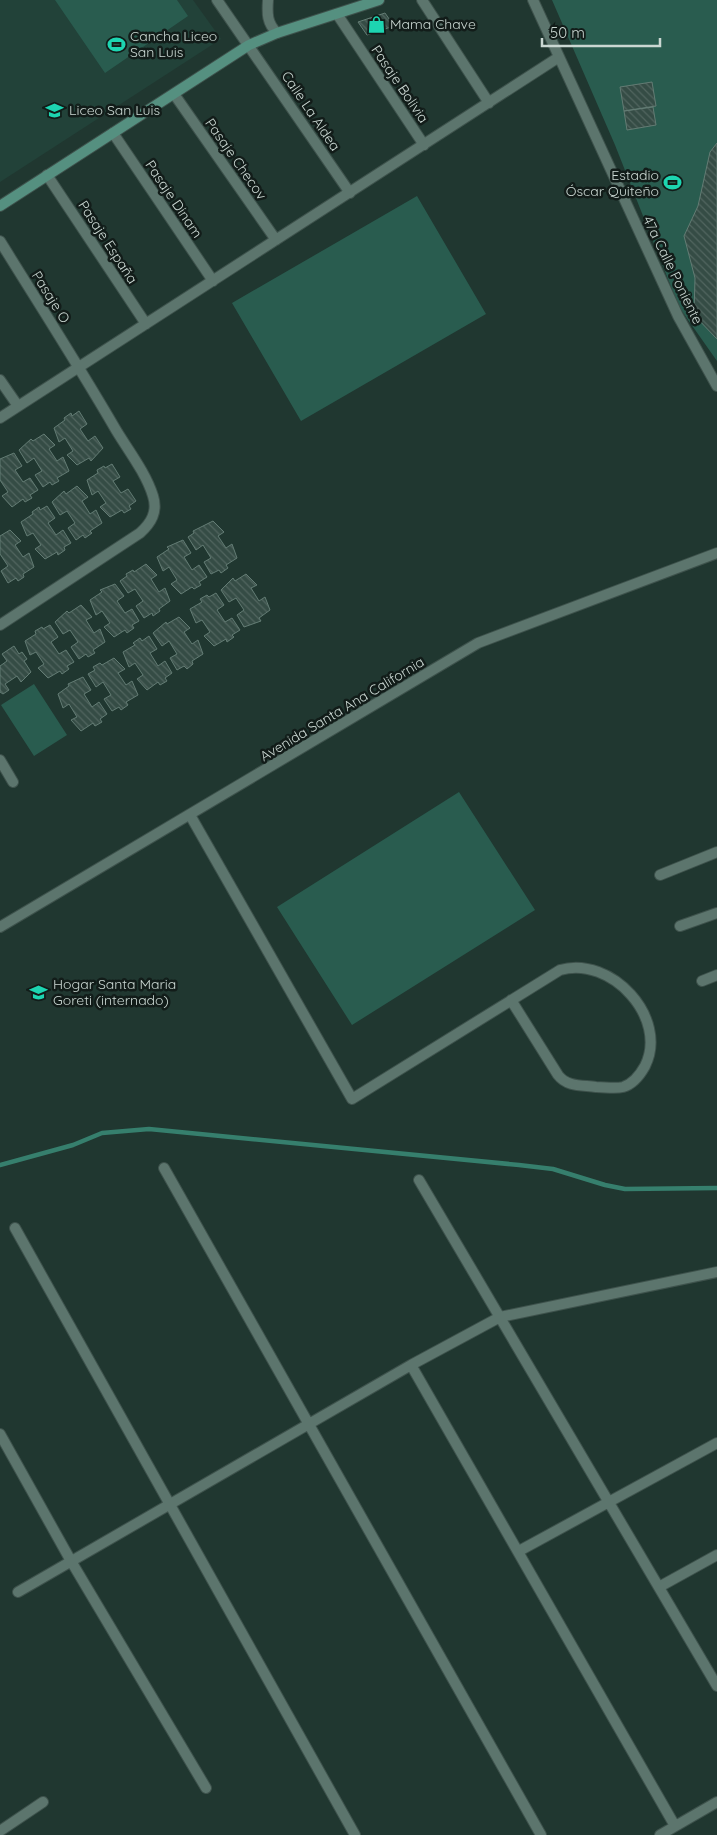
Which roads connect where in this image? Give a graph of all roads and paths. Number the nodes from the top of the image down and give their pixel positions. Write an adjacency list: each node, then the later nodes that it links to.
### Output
1 (217, 0): 8 (street, Calle La Aldea)
2 (268, 0): 7 (street)
3 (379, 0): 6 (street)
4 (422, 0): 11 (street)
5 (533, 0): 9 (street, 47a Calle Poniente)
6 (337, 14): 7 (street); 13 (street, Pasaje Bolivia)
7 (277, 33): 8 (street)
8 (249, 45): 10 (street); 15 (street, Calle La Aldea)
9 (559, 57): 11 (street); 23 (street, 47a Calle Poniente)
10 (174, 94): 12 (street); 17 (street, Pasaje Checov)
11 (489, 103): 13 (street)
12 (113, 133): 14 (street); 19 (street, Pasaje Dinam)
13 (424, 145): 15 (street)
14 (48, 176): 16 (street); 20 (street, Pasaje España)
15 (350, 193): 17 (street)
16 (0, 206)
17 (276, 240): 19 (street)
18 (0, 241): 21 (street, Pasaje O)
19 (213, 281): 20 (street)
20 (146, 324): 21 (street)
21 (79, 367): 24 (street); 27 (street, Pasaje O)
22 (0, 380): 24 (street)
23 (717, 386)
24 (18, 406): 25 (street)
25 (0, 418)
26 (717, 553): 30 (street, Avenida Santa Ana California)
27 (0, 625)
28 (0, 760): 29 (street)
29 (13, 782)
30 (190, 815): 35 (street, Avenida Santa Ana California); 38 (street)
31 (717, 852): 32 (street)
32 (660, 875)
33 (717, 912): 34 (street)
34 (680, 926)
35 (0, 927)
36 (717, 975): 37 (street)
37 (702, 981)
38 (511, 1000): 38 (street)
39 (164, 1168): 45 (street)
40 (419, 1180): 43 (street)
41 (15, 1228): 49 (street)
42 (717, 1272): 43 (street)
43 (500, 1317): 44 (street); 48 (street)
44 (411, 1365): 45 (street); 50 (street)
45 (308, 1426): 49 (street); 62 (street)
46 (0, 1434): 52 (street)
47 (717, 1443): 48 (street)
48 (609, 1502): 50 (street); 53 (street)
49 (168, 1506): 52 (street); 61 (street)
50 (519, 1551): 59 (street)
51 (717, 1555): 53 (street)
52 (71, 1561): 54 (street); 56 (street)
53 (659, 1587): 55 (street)
54 (18, 1592)
55 (717, 1686)
56 (206, 1788)
57 (43, 1802): 60 (street)
58 (717, 1802): 59 (street)
59 (675, 1826): 63 (street)
60 (0, 1831)
61 (355, 1835)
62 (541, 1835)
63 (660, 1835)

